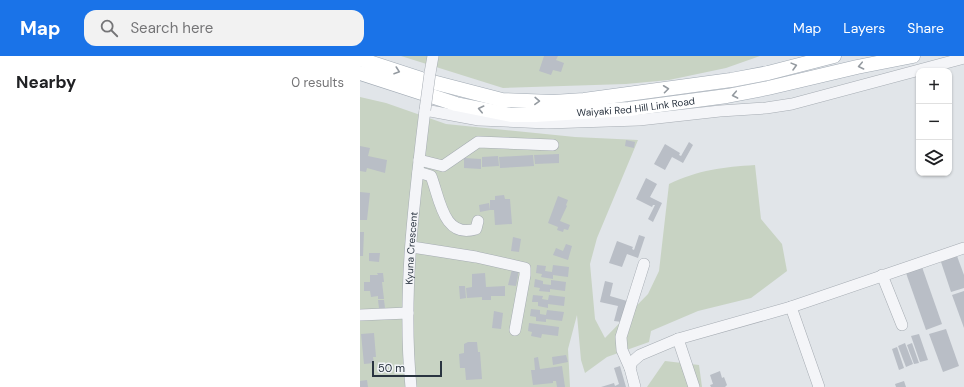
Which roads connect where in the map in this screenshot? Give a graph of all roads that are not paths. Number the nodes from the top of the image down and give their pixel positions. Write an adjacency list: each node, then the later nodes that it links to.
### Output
1 (433, 56): 7 (street, Kyuna Crescent, bridge)
2 (834, 56): 4 (main road, Waiyaki Red Hill Link Road, one-way to 2)
3 (914, 56): 6 (main road, Waiyaki Red Hill Link Road, one-way to 6)
4 (360, 58)
5 (964, 58): 7 (street)
6 (360, 73)
7 (425, 110): 9 (street, Kyuna Crescent)
8 (553, 145): 9 (street)
9 (419, 160): 10 (street, Kyuna Crescent)
10 (418, 172): 11 (street); 12 (street, Kyuna Crescent)
11 (478, 221)
12 (412, 247): 17 (street, Kyuna Crescent); 20 (street)
13 (964, 248): 15 (street)
14 (644, 264): 22 (street)
15 (882, 275): 16 (street); 19 (street)
16 (791, 307): 21 (street); 26 (street)
17 (408, 314): 18 (street); 23 (street, Kyuna Crescent)
18 (360, 315)
19 (902, 325)
20 (515, 330)
21 (678, 339): 22 (street); 25 (street)
22 (630, 368): 24 (street)
23 (411, 387)
24 (635, 387)
25 (694, 387)
26 (819, 387)

